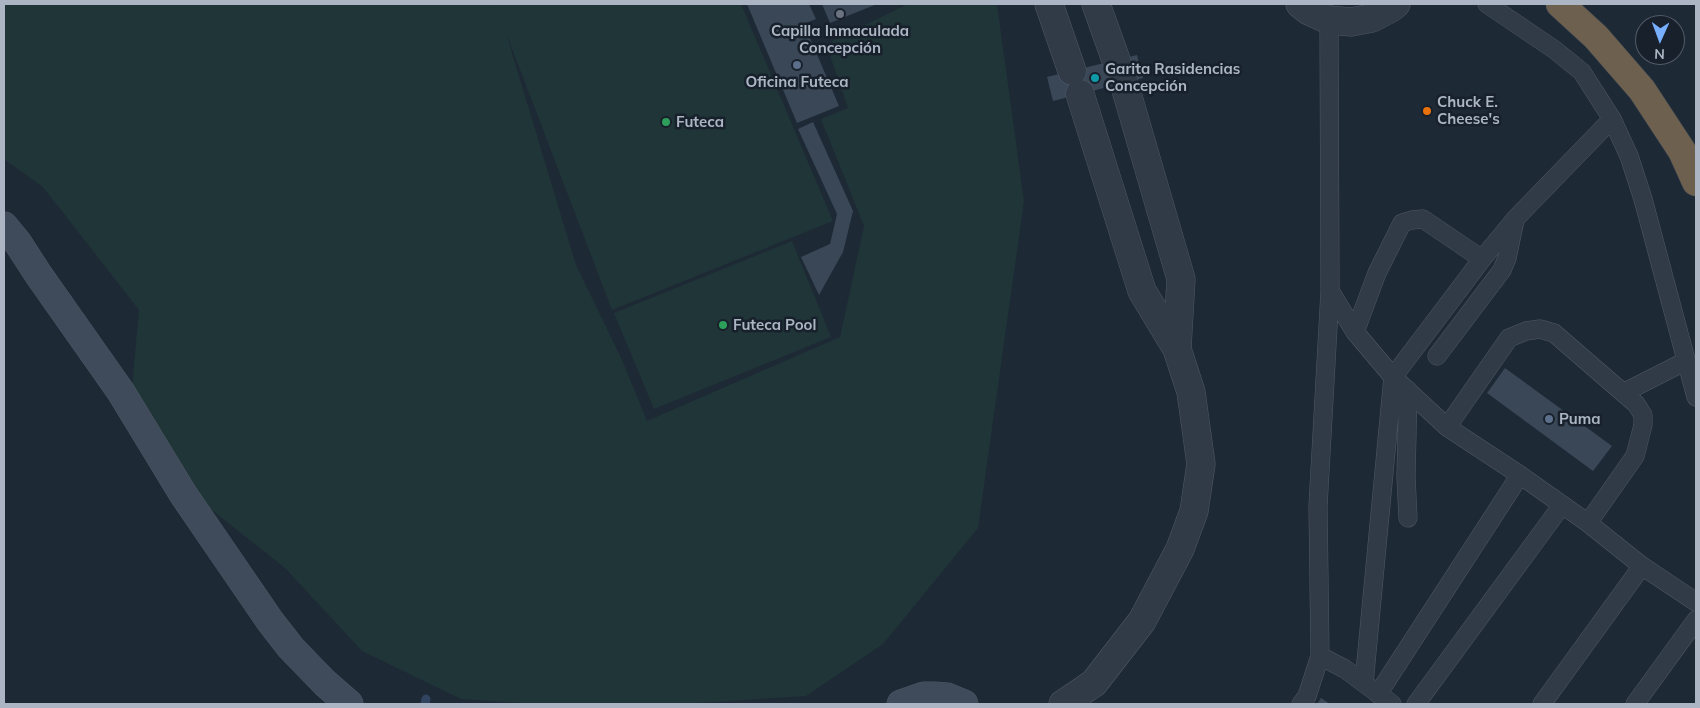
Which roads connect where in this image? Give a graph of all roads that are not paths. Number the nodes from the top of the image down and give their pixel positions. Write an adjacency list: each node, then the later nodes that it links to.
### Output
1 (1082, 4): 7 (street)
2 (1096, 4): 16 (street)
3 (1300, 4): 8 (street)
4 (1396, 4): 8 (street)
5 (1487, 4): 9 (lane)
6 (1560, 4): 10 (highway)
7 (1050, 8): 16 (street)
8 (1329, 20): 14 (lane)
9 (1612, 119): 11 (lane); 18 (lane)
10 (1696, 182)
11 (1516, 218): 13 (lane); 17 (lane)
12 (4, 226): 34 (street)
13 (1482, 259): 15 (lane); 19 (lane)
14 (1330, 291): 15 (lane); 31 (lane)
15 (1355, 332): 19 (lane)
16 (1177, 349): 37 (street)
17 (1437, 356)
18 (1686, 361): 21 (lane); 22 (lane)
19 (1393, 377): 20 (lane); 32 (lane)
20 (1408, 390): 23 (lane); 26 (lane)
21 (1623, 393): 23 (lane); 27 (lane)
22 (1696, 397)
23 (1447, 427): 24 (lane)
24 (1520, 475): 25 (lane); 33 (lane)
25 (1562, 505): 27 (lane); 40 (lane)
26 (1408, 518)
27 (1588, 523): 28 (lane)
28 (1642, 566): 29 (lane); 41 (lane)
29 (1696, 602)
30 (1696, 620): 42 (lane)
31 (1320, 656): 32 (lane); 38 (lane)
32 (1364, 683): 33 (lane)
33 (1378, 694): 39 (lane)
34 (349, 704)
35 (901, 704): 36 (street)
36 (964, 704)
37 (1063, 704)
38 (1301, 704)
39 (1392, 704)
40 (1416, 704)
41 (1542, 704)
42 (1636, 704)

